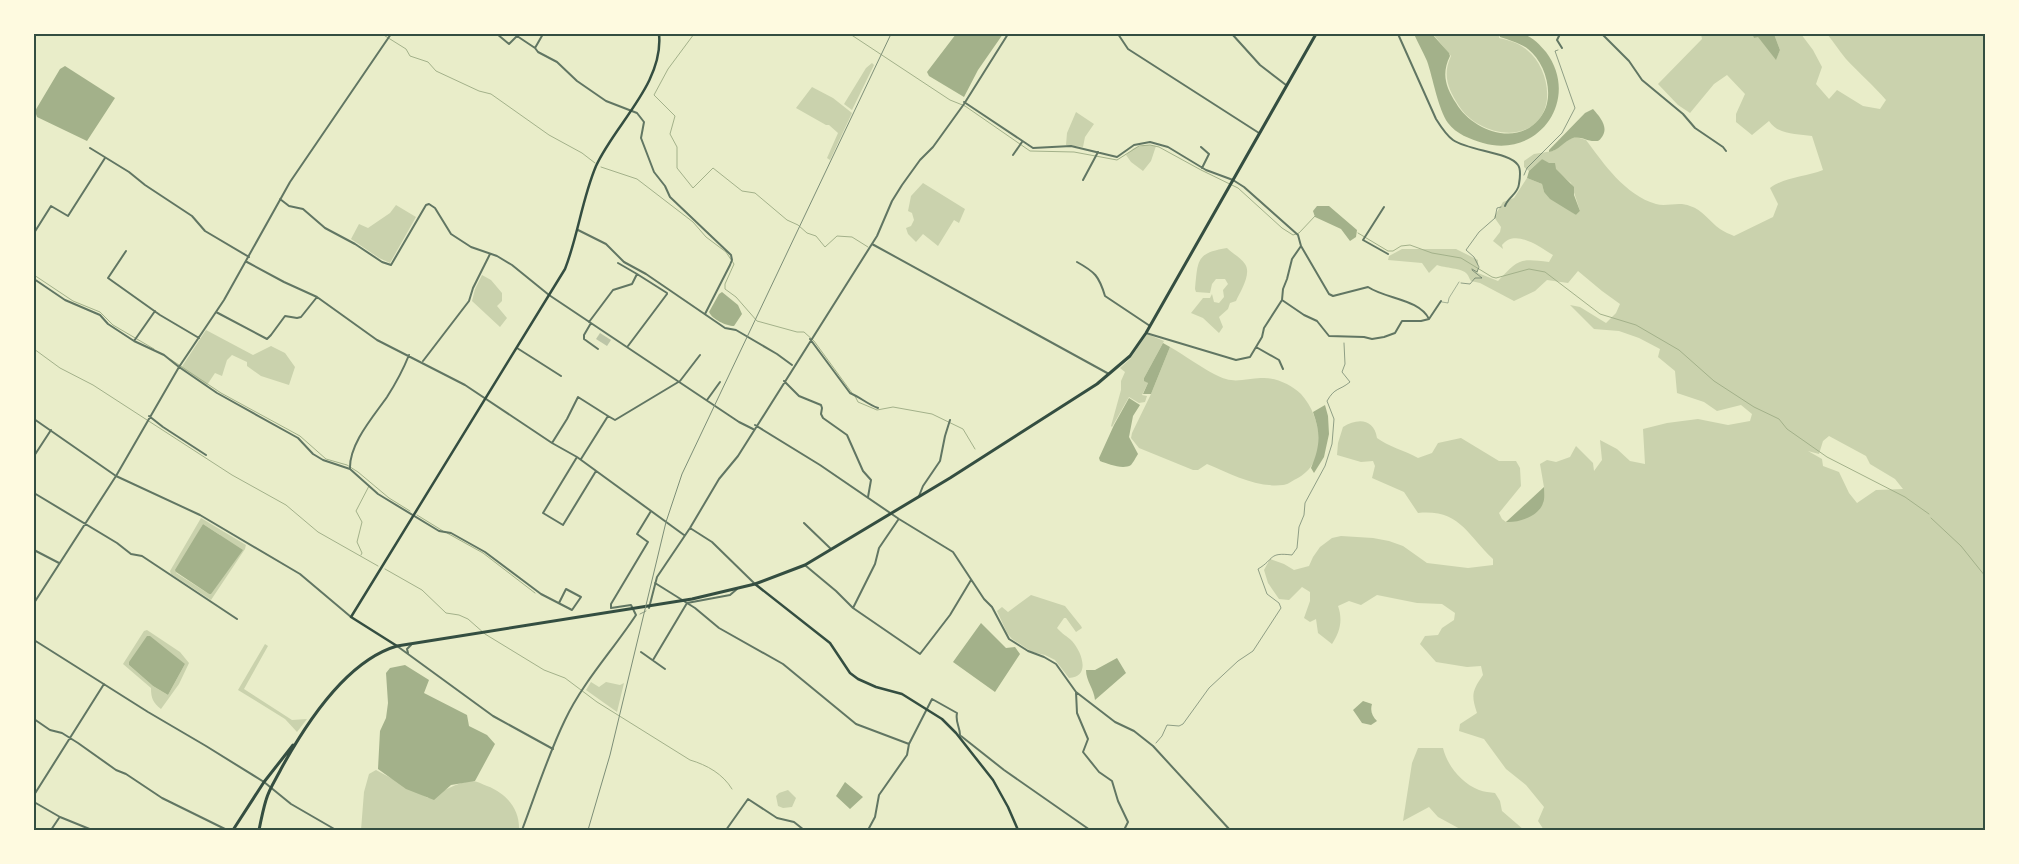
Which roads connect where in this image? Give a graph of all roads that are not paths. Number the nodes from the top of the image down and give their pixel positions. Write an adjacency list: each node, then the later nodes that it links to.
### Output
1 (391, 34): 28 (street)
2 (497, 34): 12 (street)
3 (543, 34): 12 (street)
4 (659, 34): 16 (main road)
5 (1008, 34): 15 (street)
6 (1118, 34): 17 (street)
7 (1232, 34): 14 (street)
8 (1316, 34): 14 (highway)
9 (1398, 34): 29 (street)
10 (1560, 34): 13 (street)
11 (1602, 34): 21 (street)
12 (535, 48): 16 (street)
13 (1562, 48)
14 (1286, 85): 17 (highway)
15 (963, 104): 18 (street); 33 (street)
16 (630, 110): 31 (main road); 53 (street)
17 (1259, 134): 27 (highway)
18 (1021, 143): 22 (street); 23 (street)
19 (1201, 146): 25 (street)
20 (90, 148): 24 (street)
21 (1726, 151)
22 (1097, 154): 25 (street); 26 (street)
23 (1013, 155)
24 (105, 158): 32 (street); 38 (street)
25 (1202, 168): 27 (street)
26 (1083, 180)
27 (1233, 180): 34 (street); 56 (highway)
28 (280, 199): 36 (street); 38 (street)
29 (1506, 206)
30 (1384, 207): 37 (street)
31 (578, 230): 45 (street); 47 (main road)
32 (34, 233)
33 (872, 244): 59 (street); 71 (street)
34 (1301, 246): 49 (street); 54 (street)
35 (126, 251): 51 (street)
36 (490, 254): 47 (street); 67 (street)
37 (1388, 254)
38 (249, 257): 39 (street)
39 (247, 262): 48 (street); 52 (street)
40 (1077, 262): 56 (street)
41 (618, 263): 42 (street)
42 (636, 274): 46 (street); 55 (street)
43 (34, 279): 60 (street)
44 (1460, 282): 50 (lane)
45 (670, 290): 46 (street); 53 (street)
46 (668, 293): 61 (street)
47 (549, 295): 55 (street); 62 (main road)
48 (317, 297): 52 (street); 65 (street)
49 (1282, 300): 54 (street); 63 (street)
50 (1440, 301): 54 (street)
51 (155, 311): 58 (street); 60 (street)
52 (216, 312): 58 (street)
53 (705, 314): 68 (street)
54 (1429, 320)
55 (590, 322): 61 (street); 64 (street)
56 (1150, 326): 57 (highway)
57 (1146, 333): 63 (street); 71 (highway)
58 (199, 338): 69 (street)
59 (810, 339): 68 (street); 78 (street)
60 (134, 341): 69 (street)
61 (628, 346): 73 (street)
62 (517, 348): 72 (street); 76 (main road)
63 (1256, 348): 70 (street)
64 (598, 349)
65 (409, 355): 67 (street); 91 (street)
66 (700, 355): 73 (street)
67 (422, 362): 76 (street)
68 (793, 366): 74 (street)
69 (178, 368): 79 (street); 91 (street)
70 (1283, 369)
71 (1109, 374): 95 (highway)
72 (561, 376)
73 (680, 381): 77 (street); 80 (street)
74 (784, 381): 83 (street); 96 (street)
75 (720, 382): 77 (street)
76 (486, 398): 86 (street); 99 (main road)
77 (707, 400): 84 (street)
78 (878, 408)
79 (149, 416): 87 (street); 93 (street)
80 (608, 416): 86 (street); 90 (street)
81 (34, 419): 85 (street)
82 (950, 420): 95 (street)
83 (756, 426): 84 (street); 96 (street)
84 (753, 429): 103 (street)
85 (50, 430): 88 (street); 93 (street)
86 (552, 443): 89 (street)
87 (206, 455)
88 (34, 456)
89 (577, 457): 90 (street); 92 (street)
90 (581, 459): 92 (street)
91 (350, 469): 99 (street)
92 (596, 471): 97 (street)
93 (116, 476): 101 (street); 118 (street)
94 (34, 493): 101 (street)
95 (919, 496): 98 (highway)
96 (868, 497): 98 (street)
97 (650, 511): 104 (street); 136 (street)
98 (891, 513): 100 (street); 106 (highway)
99 (413, 515): 114 (street); 118 (main road)
100 (899, 519): 109 (street); 117 (street)
101 (84, 524): 107 (street); 119 (street)
102 (804, 524): 106 (street)
103 (690, 528): 104 (street); 111 (street)
104 (685, 536): 110 (street)
105 (34, 550): 107 (street)
106 (833, 550): 108 (highway)
107 (59, 564): 113 (street)
108 (805, 565): 111 (highway); 117 (street)
109 (971, 580): 117 (street); 128 (street)
110 (655, 583): 115 (street); 116 (street)
111 (755, 584): 112 (highway); 129 (main road)
112 (736, 589): 115 (street); 121 (highway)
113 (34, 603)
114 (559, 603): 114 (street)
115 (687, 603): 125 (street); 135 (street)
116 (649, 608)
117 (852, 608)
118 (351, 617): 122 (main road)
119 (237, 620)
120 (34, 640): 127 (street)
121 (414, 643): 122 (highway); 124 (street)
122 (397, 646): 124 (street); 133 (highway)
123 (641, 652): 125 (street)
124 (408, 653): 136 (street)
125 (653, 660): 126 (street)
126 (665, 669)
127 (104, 684): 134 (street); 137 (street)
128 (1076, 692): 154 (street); 155 (street)
129 (926, 709): 131 (main road); 132 (street); 135 (street)
130 (34, 719): 134 (street)
131 (956, 733): 132 (street); 152 (main road)
132 (960, 735): 153 (street)
133 (299, 737): 137 (highway); 138 (highway)
134 (70, 738): 139 (street); 144 (street)
135 (909, 744): 151 (street)
136 (553, 749): 148 (street)
137 (264, 782): 138 (street); 145 (highway)
138 (271, 788): 146 (highway); 147 (street)
139 (34, 795)
140 (34, 802): 141 (street)
141 (60, 817): 142 (street); 143 (street)
142 (51, 830)
143 (92, 830)
144 (228, 830)
145 (233, 830)
146 (259, 830)
147 (336, 830)
148 (522, 830)
149 (726, 830): 150 (street)
150 (804, 830)
151 (868, 830)
152 (1018, 830)
153 (1090, 830)
154 (1124, 830)
155 (1230, 830)

